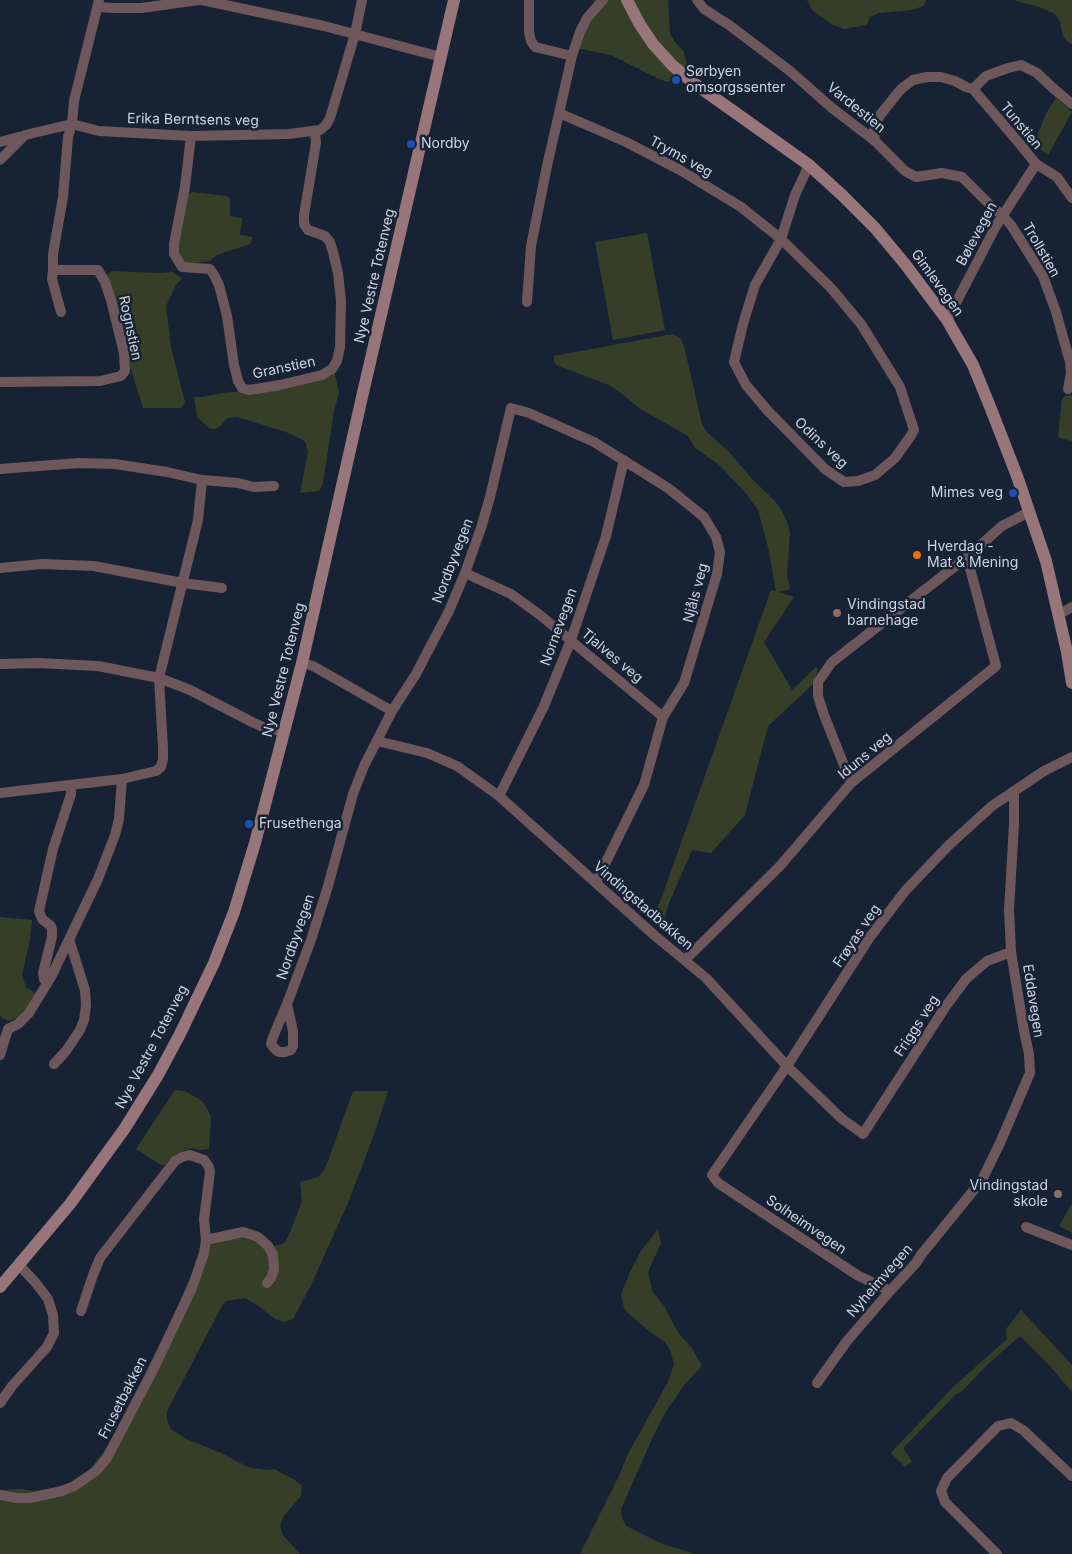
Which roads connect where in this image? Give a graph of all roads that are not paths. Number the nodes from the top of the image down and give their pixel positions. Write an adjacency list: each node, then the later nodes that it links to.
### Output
1 (198, 0): 9 (street)
2 (202, 0): 10 (street)
3 (362, 0): 10 (street)
4 (454, 0): 12 (main road, Nye Vestre Totenveg)
5 (529, 0): 11 (street)
6 (603, 0): 11 (street)
7 (627, 0): 24 (main road, Gimlevegen)
8 (697, 0): 20 (street, Vardestien)
9 (98, 3): 16 (street)
10 (355, 34): 12 (street); 17 (street)
11 (572, 56): 15 (street)
12 (441, 57): 48 (main road, Nye Vestre Totenveg)
13 (973, 89): 14 (street); 20 (street, Tunstien); 23 (street, Tunstien)
14 (1072, 104)
15 (559, 113): 27 (street, Tryms veg); 29 (street)
16 (72, 124): 18 (street); 19 (street, Erika Berntsens veg); 28 (street)
17 (315, 132): 19 (street, Erika Berntsens veg); 19 (street, Granstien)
18 (25, 135): 21 (street); 22 (street)
19 (191, 136)
20 (875, 141): 26 (street, Vardestien)
21 (0, 142)
22 (0, 160)
23 (1036, 164): 25 (street, Tunstien); 26 (street, Bølevegen)
24 (809, 165): 27 (street, Odins veg); 31 (main road, Gimlevegen)
25 (1072, 198)
26 (1002, 215): 31 (street, Bølevegen); 33 (street, Trollstien)
27 (781, 239): 27 (street, Odins veg)
28 (53, 270): 30 (street); 32 (street, Rognstien)
29 (526, 302)
30 (61, 312)
31 (947, 320): 39 (main road, Gimlevegen)
32 (0, 382)
33 (1068, 389)
34 (511, 408): 35 (street, Njåls veg); 42 (street, Nordbyvegen)
35 (624, 460): 47 (street, Nornevegen); 53 (street, Njåls veg)
36 (0, 469): 37 (street)
37 (202, 480): 38 (street); 43 (street)
38 (274, 486)
39 (1029, 512): 40 (street); 46 (main road, Gimlevegen)
40 (967, 557): 58 (street, Iduns veg); 58 (street)
41 (0, 568): 43 (street)
42 (465, 573): 47 (street, Tjalves veg); 52 (street, Nordbyvegen)
43 (183, 583): 44 (street); 50 (street)
44 (222, 588)
45 (1072, 607): 46 (street)
46 (1059, 614): 51 (main road, Gimlevegen)
47 (571, 640): 53 (street, Tjalves veg); 62 (street, Nornevegen)
48 (302, 663): 52 (street); 54 (main road, Nye Vestre Totenveg)
49 (0, 664): 50 (street)
50 (159, 678): 54 (street); 57 (street)
51 (1072, 684)
52 (392, 711): 55 (street, Nordbyvegen)
53 (663, 717): 63 (street, Njåls veg)
54 (284, 732): 79 (main road, Nye Vestre Totenveg)
55 (377, 741): 62 (street, Vindingstadbakken); 68 (street, Nordbyvegen)
56 (1072, 757): 60 (street, Frøyas veg)
57 (122, 779): 59 (street); 64 (street)
58 (851, 783): 66 (street, Iduns veg)
59 (72, 785): 61 (street); 67 (street)
60 (1014, 791): 65 (street, Eddavegen); 72 (street, Frøyas veg)
61 (0, 793)
62 (499, 796): 63 (street, Vindingstadbakken)
63 (596, 882): 66 (street, Vindingstadbakken)
64 (69, 939): 67 (street); 71 (street)
65 (1011, 952): 73 (street, Friggs veg); 75 (street, Eddavegen)
66 (685, 960): 72 (street, Vindingstadbakken)
67 (47, 984): 69 (street)
68 (287, 1004)
69 (4, 1026): 70 (street)
70 (0, 1055)
71 (54, 1064)
72 (787, 1066): 73 (street, Vindingstadbakken); 74 (street, Frøyas veg)
73 (863, 1134)
74 (712, 1175): 82 (street, Solheimvegen)
75 (966, 1199): 82 (street, Nyheimvegen)
76 (1026, 1227): 78 (street)
77 (206, 1240): 80 (street); 83 (street, Frusetbakken); 87 (street, Frusetbakken)
78 (1072, 1245)
79 (19, 1265): 81 (main road, Nye Vestre Totenveg); 85 (street)
80 (267, 1283)
81 (0, 1287)
82 (890, 1291): 84 (street, Nyheimvegen)
83 (81, 1311)
84 (817, 1383)
85 (0, 1403)
86 (1072, 1476): 88 (street)
87 (0, 1495)
88 (997, 1554)

